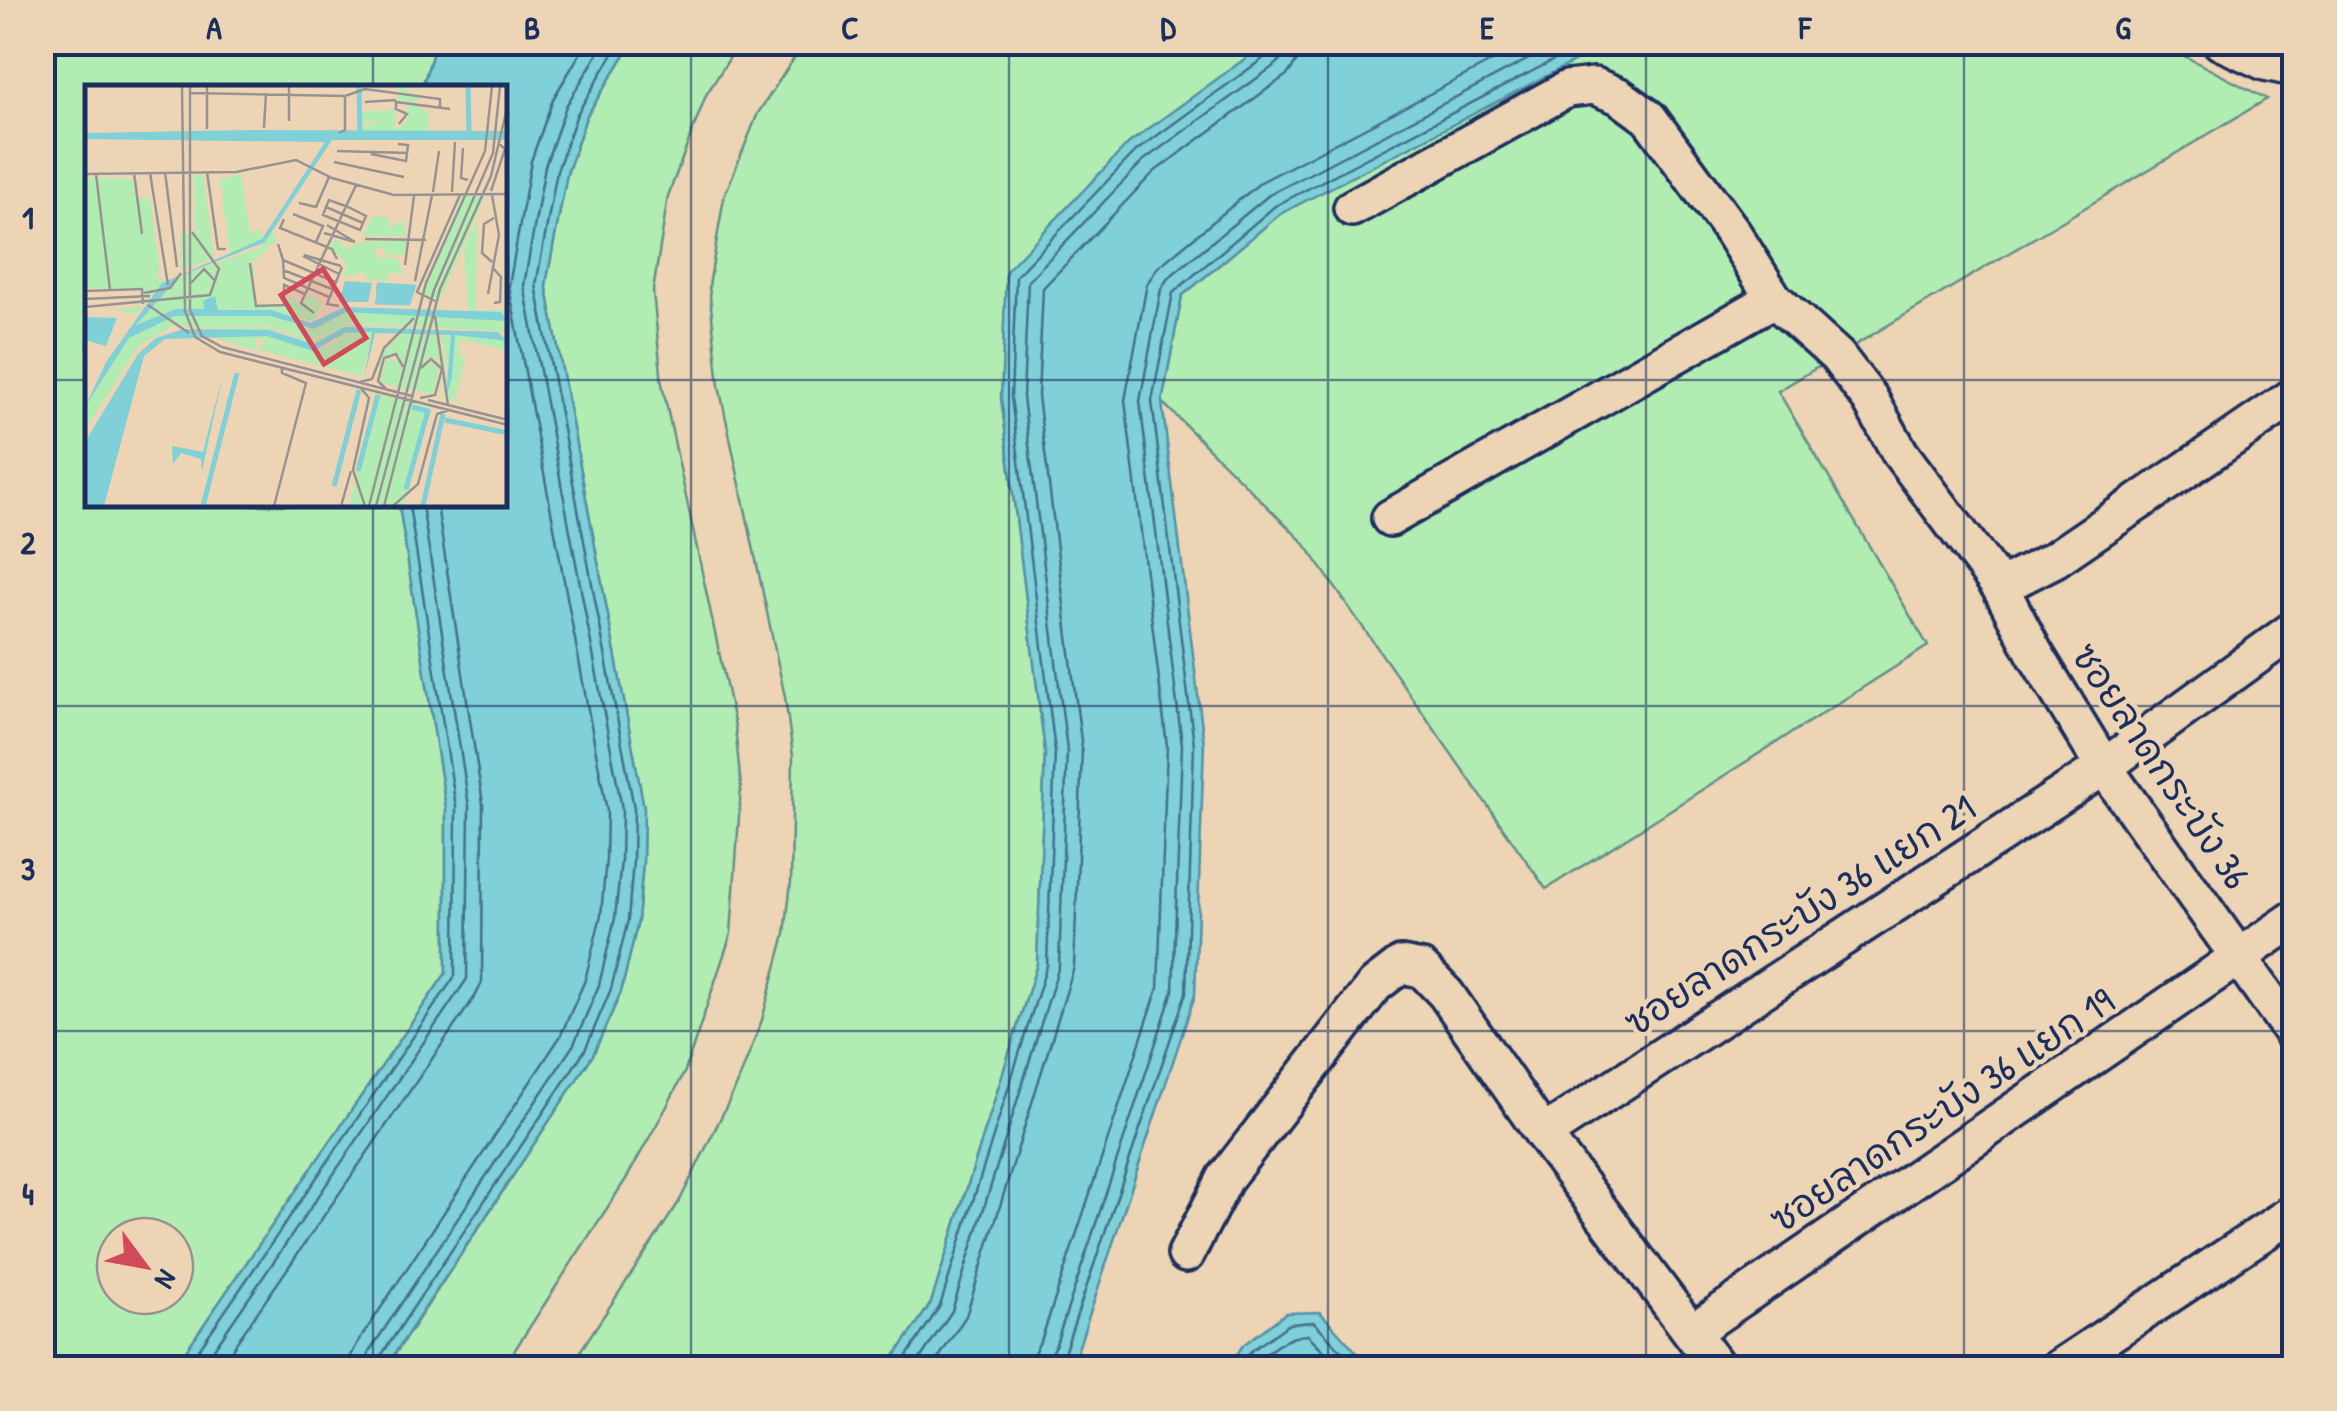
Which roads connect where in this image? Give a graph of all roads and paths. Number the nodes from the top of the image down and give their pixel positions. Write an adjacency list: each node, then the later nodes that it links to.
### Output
1 (2221, 42): 2 (street)
2 (2294, 68)
3 (1352, 208): 4 (street, ซอยลาดกระบัง 36)
4 (1774, 300): 6 (street); 7 (street, ซอยลาดกระบัง 36)
5 (2294, 396): 7 (street)
6 (1390, 518)
7 (2000, 587): 9 (street, ซอยลาดกระบัง 36)
8 (2294, 630): 9 (street, ซอยลาดกระบัง 36 แยก 21)
9 (2104, 767): 11 (street, ซอยลาดกระบัง 36); 13 (street, ซอยลาดกระบัง 36 แยก 21)
10 (2294, 919): 11 (street, ซอยลาดกระบัง 36 แยก 19)
11 (2240, 958): 12 (street, ซอยลาดกระบัง 36); 16 (street, ซอยลาดกระบัง 36 แยก 19)
12 (2294, 1035)
13 (1543, 1134): 15 (street); 16 (street)
14 (2294, 1212): 18 (street)
15 (1186, 1254)
16 (1692, 1332): 17 (street)
17 (1718, 1368)
18 (2060, 1368)

